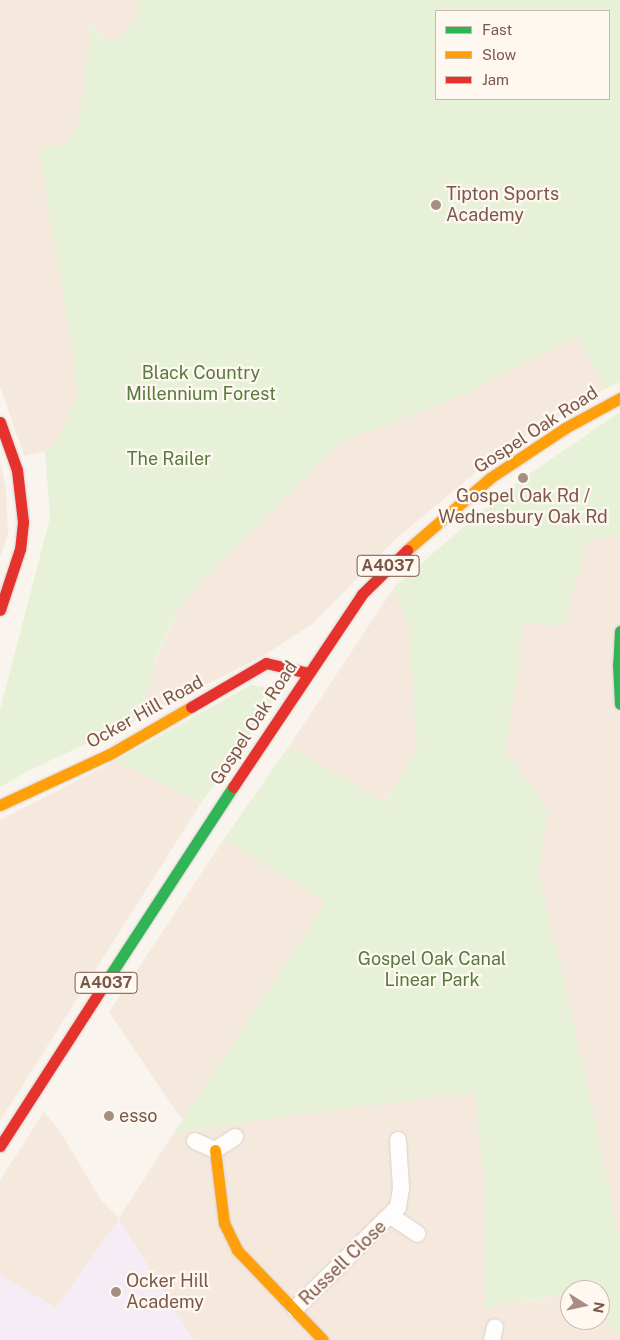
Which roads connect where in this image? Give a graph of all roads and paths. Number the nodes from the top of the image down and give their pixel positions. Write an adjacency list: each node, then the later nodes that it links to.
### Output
1 (620, 398): 5 (main road, Gospel Oak Road / A4037)
2 (0, 422): 3 (main road)
3 (0, 610)
4 (620, 631): 6 (main road)
5 (308, 673): 7 (main road, Ocker Hill Road); 11 (main road, Gospel Oak Road / A4037)
6 (620, 704)
7 (0, 805)
8 (235, 1137): 12 (street)
9 (398, 1140): 13 (street, Russell Close)
10 (195, 1142): 12 (street)
11 (0, 1146)
12 (215, 1150): 15 (main road)
13 (391, 1216): 14 (street, Russell Close); 15 (street, Russell Close)
14 (418, 1234)
15 (295, 1309): 16 (main road)
16 (323, 1340)

